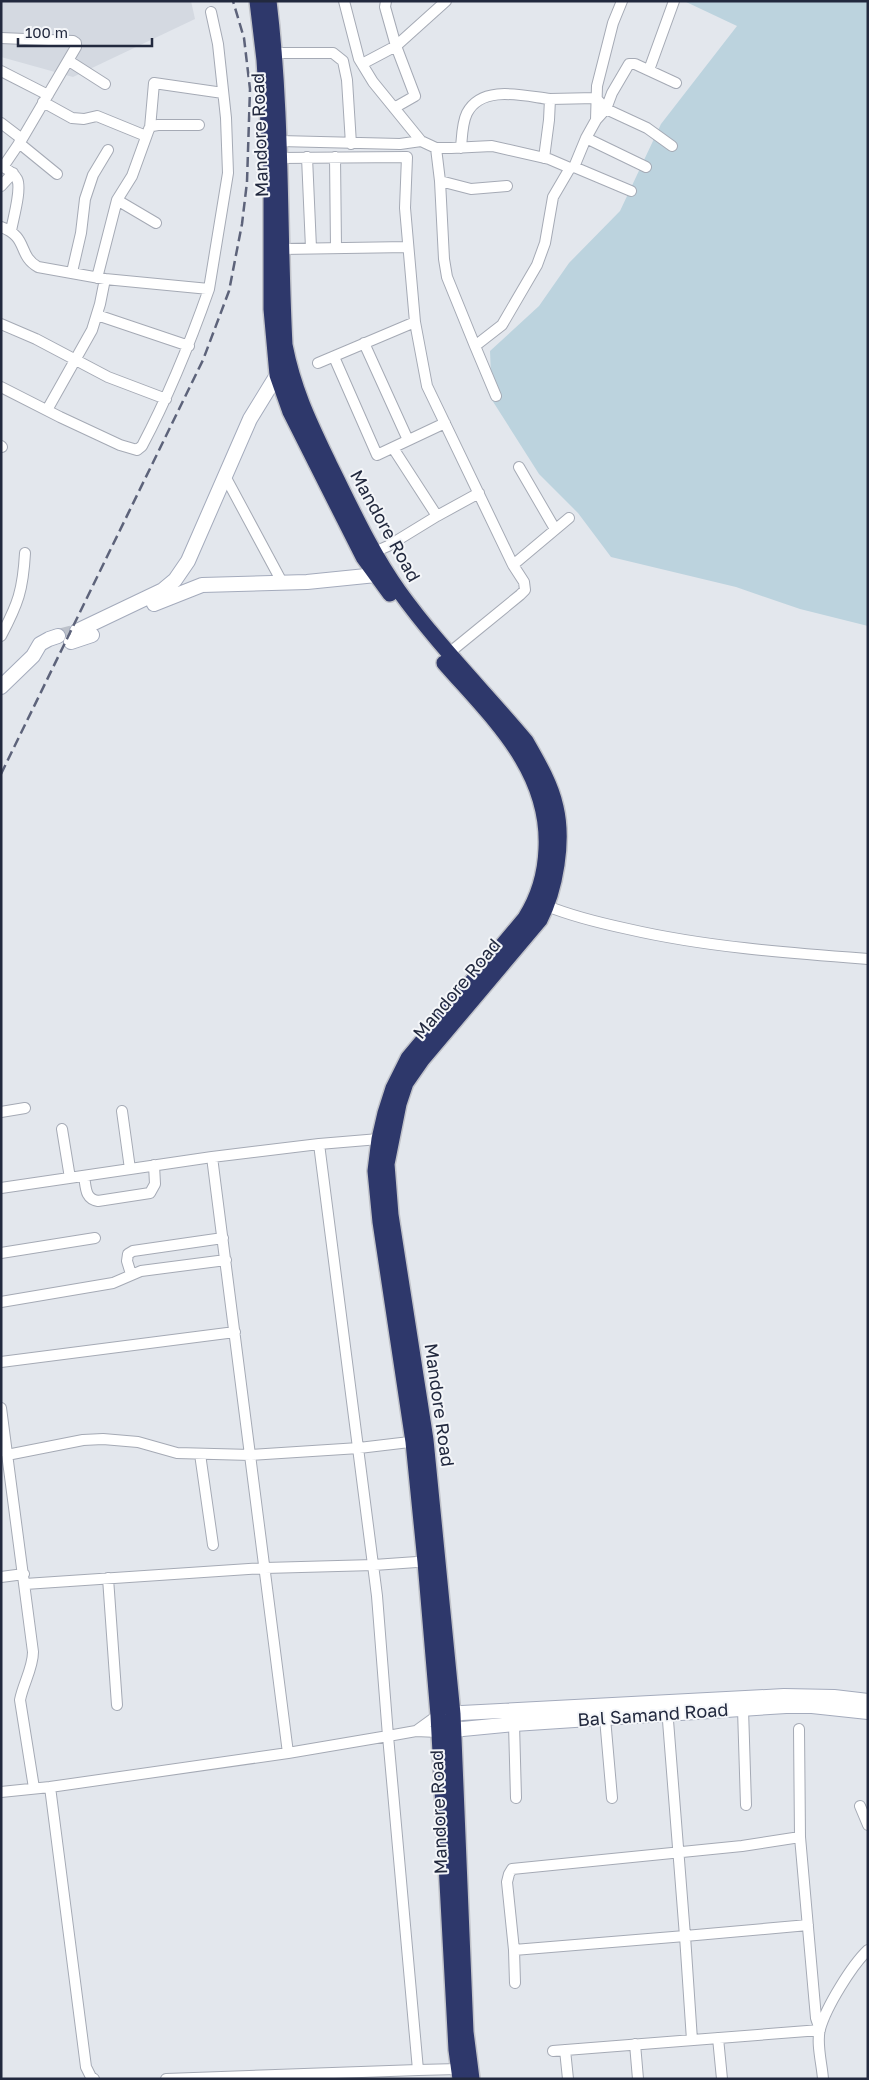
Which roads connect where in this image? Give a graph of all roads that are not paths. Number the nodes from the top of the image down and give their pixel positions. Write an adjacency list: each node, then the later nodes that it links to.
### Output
1 (257, 1): 69 (highway, Mandore Road)
2 (269, 1): 11 (highway, Mandore Road)
3 (344, 1): 13 (street)
4 (386, 1): 10 (street)
5 (446, 1): 10 (street)
6 (622, 1): 19 (street)
7 (674, 1): 14 (street)
8 (211, 12): 18 (street)
9 (1, 38): 12 (street)
10 (396, 46): 13 (street); 22 (street)
11 (275, 53): 30 (highway, Mandore Road); 32 (street)
12 (69, 61): 17 (street); 20 (street)
13 (362, 64): 22 (street)
14 (649, 70): 16 (street); 23 (street)
15 (1, 71): 20 (street)
16 (676, 83)
17 (105, 84)
18 (223, 93): 27 (street); 59 (street)
19 (596, 98): 21 (street); 23 (street); 24 (street)
20 (46, 99): 27 (street); 29 (street)
21 (550, 99): 35 (street); 40 (street)
22 (394, 108): 31 (street)
23 (606, 109): 24 (street); 33 (street)
24 (596, 120): 28 (street)
25 (1, 123): 29 (street)
26 (198, 125): 27 (street)
27 (148, 132): 50 (street)
28 (586, 138): 42 (street); 43 (street)
29 (21, 141): 41 (street); 45 (street)
30 (280, 141): 32 (street); 39 (highway, Mandore Road)
31 (421, 141): 32 (street); 34 (street)
32 (352, 144)
33 (672, 146)
34 (436, 148): 35 (street); 46 (street)
35 (461, 148): 40 (street)
36 (108, 150): 57 (street)
37 (307, 157): 38 (street); 39 (street); 54 (street)
38 (335, 157): 53 (street); 55 (street)
39 (280, 158): 56 (highway, Mandore Road)
40 (544, 158): 43 (street)
41 (2, 167): 44 (street)
42 (646, 167)
43 (572, 168): 49 (street); 65 (street)
44 (13, 173): 47 (street); 52 (street)
45 (57, 174)
46 (440, 181): 48 (street); 65 (street)
47 (1, 186)
48 (507, 186)
49 (631, 192)
50 (118, 200): 51 (street); 58 (street)
51 (156, 223)
52 (6, 229): 57 (street)
53 (408, 247): 55 (street); 61 (street)
54 (311, 248): 55 (street); 56 (street)
55 (336, 248)
56 (282, 249): 84 (highway, Mandore Road)
57 (72, 272): 58 (street)
58 (101, 278): 59 (street); 60 (street)
59 (209, 289): 64 (street)
60 (97, 315): 64 (street); 67 (street)
61 (415, 322): 63 (street); 74 (street)
62 (1, 324): 67 (street)
63 (364, 343): 66 (street); 75 (street)
64 (189, 346): 72 (street)
65 (475, 346): 71 (street)
66 (334, 357): 68 (street); 76 (street)
67 (74, 361): 72 (street); 73 (street)
68 (318, 363)
69 (277, 375): 78 (main road); 84 (highway, Mandore Road)
70 (1, 387): 73 (street)
71 (496, 396)
72 (166, 399): 73 (street)
73 (47, 410)
74 (445, 423): 75 (street); 79 (street)
75 (408, 440): 76 (street)
76 (393, 448): 80 (street)
77 (519, 467): 82 (street)
78 (225, 476): 87 (street); 89 (main road)
79 (480, 493): 80 (street); 85 (street)
80 (437, 516): 84 (street)
81 (570, 518): 82 (street)
82 (556, 529): 85 (street)
83 (25, 553): 88 (street)
84 (369, 555): 86 (highway, Mandore Road)
85 (513, 565): 90 (street)
86 (381, 573): 87 (main road); 90 (highway, Mandore Road); 98 (highway, Mandore Road)
87 (283, 584): 89 (main road)
88 (1, 636)
89 (65, 639): 91 (main road)
90 (449, 653): 92 (highway, Mandore Road)
91 (1, 688)
92 (547, 906): 93 (street); 115 (highway, Mandore Road)
93 (868, 958)
94 (25, 1108): 96 (street)
95 (122, 1110): 102 (street)
96 (1, 1112)
97 (62, 1129): 104 (street)
98 (378, 1139): 99 (street); 115 (highway, Mandore Road)
99 (319, 1144): 100 (street); 116 (street)
100 (212, 1157): 101 (street); 107 (street)
101 (154, 1165): 102 (street); 103 (street)
102 (130, 1169): 103 (street)
103 (84, 1176): 104 (street)
104 (70, 1178): 105 (street)
105 (1, 1188)
106 (95, 1238): 108 (street)
107 (223, 1238): 109 (street); 110 (street)
108 (1, 1253)
109 (226, 1260): 110 (street); 112 (street)
110 (131, 1274): 111 (street)
111 (1, 1302)
112 (235, 1332): 113 (street); 119 (street)
113 (1, 1362)
114 (1, 1408): 118 (street)
115 (420, 1441): 116 (street); 121 (highway, Mandore Road)
116 (359, 1448): 119 (street); 122 (street)
117 (200, 1454): 118 (street); 119 (street); 120 (street)
118 (7, 1455): 126 (street)
119 (251, 1455): 123 (street)
120 (213, 1545)
121 (432, 1561): 122 (street); 132 (highway, Mandore Road); 133 (highway, Mandore Road)
122 (374, 1565): 123 (street); 140 (street)
123 (266, 1568): 125 (street); 141 (street)
124 (1, 1577): 126 (street)
125 (108, 1578): 126 (street); 128 (street)
126 (24, 1579): 143 (street)
127 (868, 1701): 129 (main road, Bal Samand Road)
128 (117, 1705)
129 (667, 1708): 130 (main road, Bal Samand Road); 132 (main road, Bal Samand Road); 134 (main road, Bal Samand Road); 151 (street)
130 (743, 1709): 131 (main road, Bal Samand Road); 147 (street)
131 (868, 1712)
132 (453, 1714): 133 (main road, Bal Samand Road); 138 (highway, Mandore Road)
133 (438, 1715): 137 (street); 139 (highway, Mandore Road)
134 (606, 1718): 135 (main road, Bal Samand Road); 146 (street)
135 (514, 1724): 138 (main road, Bal Samand Road); 145 (street)
136 (799, 1729): 150 (street)
137 (416, 1731): 139 (street); 140 (street)
138 (455, 1731): 139 (main road, Bal Samand Road); 167 (highway, Mandore Road)
139 (438, 1732): 164 (highway, Mandore Road)
140 (388, 1736): 141 (street); 163 (street)
141 (288, 1753): 142 (street)
142 (50, 1787): 143 (street); 165 (street)
143 (34, 1788): 144 (street)
144 (1, 1792)
145 (516, 1798)
146 (612, 1798)
147 (746, 1805)
148 (860, 1806): 149 (street)
149 (868, 1825)
150 (800, 1836): 151 (street); 152 (street)
151 (679, 1852): 153 (street); 154 (street)
152 (808, 1926): 153 (street); 157 (street)
153 (685, 1936): 154 (street); 159 (street)
154 (514, 1950): 156 (street)
155 (868, 1950): 157 (street)
156 (515, 1983)
157 (820, 2030): 158 (street); 171 (street)
158 (718, 2038): 159 (street); 170 (street)
159 (692, 2040): 160 (street)
160 (635, 2044): 161 (street); 169 (street)
161 (566, 2050): 162 (street); 168 (street)
162 (553, 2051)
163 (418, 2070): 164 (street); 166 (street)
164 (460, 2074)
165 (94, 2079)
166 (166, 2079)
167 (472, 2079)
168 (568, 2079)
169 (638, 2079)
170 (722, 2079)
171 (823, 2079)

